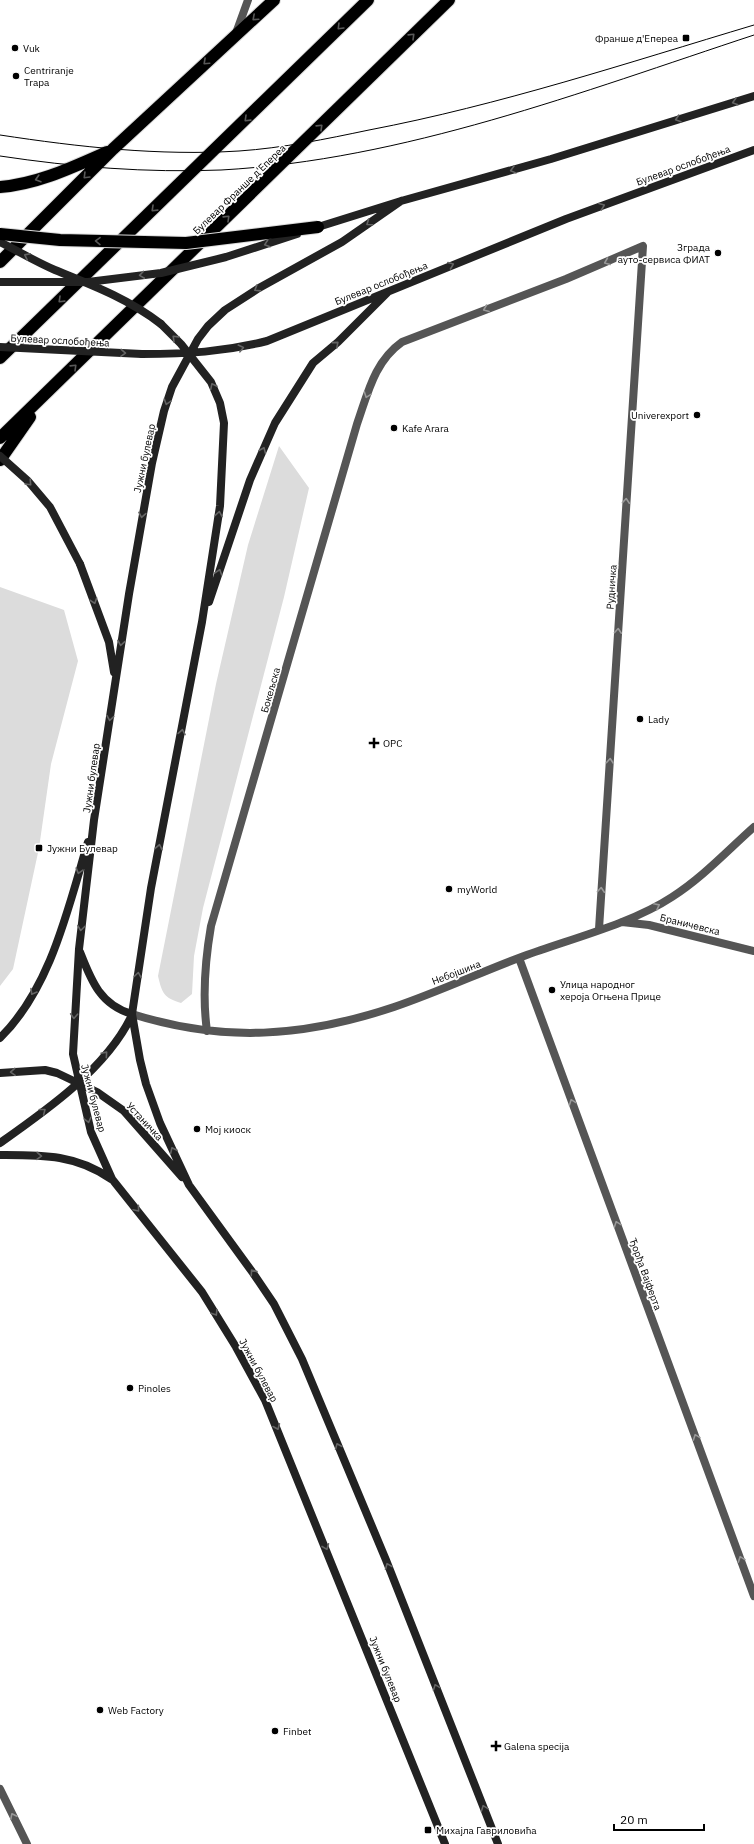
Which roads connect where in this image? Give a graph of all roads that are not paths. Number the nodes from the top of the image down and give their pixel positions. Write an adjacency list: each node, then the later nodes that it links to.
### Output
1 (248, 0): 5 (street)
2 (274, 0): 5 (highway, one-way to 5)
3 (368, 0): 20 (highway, one-way to 20)
4 (449, 0): 22 (highway, Булевар Франше д'Епереа, one-way to 4)
5 (235, 36): 7 (highway, one-way to 7)
6 (754, 96): 10 (main road, one-way to 10)
7 (114, 149): 9 (highway, one-way to 9); 14 (highway, one-way to 14)
8 (754, 150): 17 (main road, Булевар ослобођења, one-way to 8)
9 (0, 187)
10 (401, 201): 11 (main road); 19 (main road, Јужни булевар, one-way to 19)
11 (318, 227): 12 (highway, one-way to 12, bridge); 16 (main road, one-way to 16, bridge)
12 (0, 234)
13 (0, 242): 16 (main road, one-way to 13, bridge)
14 (0, 262)
15 (0, 282): 16 (main road, bridge)
16 (88, 282): 19 (main road, one-way to 16, bridge)
17 (389, 290): 19 (main road, Булевар ослобођења, one-way to 17); 26 (main road, one-way to 17)
18 (0, 347): 19 (main road, Булевар ослобођења, one-way to 19, bridge)
19 (188, 354): 26 (main road, one-way to 19); 27 (main road, Јужни булевар, one-way to 27)
20 (0, 358)
21 (382, 359): 31 (street, Рудничка, one-way to 21); 36 (street, Бокељска, one-way to 36)
22 (46, 395): 23 (highway); 25 (highway)
23 (0, 438)
24 (0, 456): 27 (main road, one-way to 27, bridge)
25 (0, 460)
26 (202, 622): 35 (main road, one-way to 26)
27 (116, 680): 28 (main road, Јужни булевар, one-way to 28)
28 (94, 820): 32 (main road, Јужни булевар, one-way to 32); 37 (main road, one-way to 37)
29 (754, 827): 30 (street, Небојшина, one-way to 29)
30 (621, 922): 31 (street, Небојшина); 33 (street, Браничевска)
31 (599, 929): 34 (street, Небојшина)
32 (79, 949): 35 (main road); 39 (main road, Јужни булевар, one-way to 39)
33 (754, 951)
34 (519, 958): 36 (street, Небојшина); 44 (street, Ђорђа Вајферта, one-way to 34)
35 (132, 1014): 36 (street, Небојшина); 39 (main road, one-way to 35); 43 (main road, one-way to 35)
36 (207, 1031)
37 (0, 1038)
38 (0, 1072): 39 (main road, Устаничка, one-way to 38)
39 (78, 1082): 40 (main road, one-way to 39); 42 (main road, Јужни булевар, one-way to 42); 43 (main road, Устаничка)
40 (0, 1143)
41 (0, 1155): 42 (main road, one-way to 42)
42 (112, 1179): 47 (main road, Јужни булевар, one-way to 47)
43 (189, 1185): 48 (main road, one-way to 43)
44 (754, 1596)
45 (0, 1789): 46 (street, one-way to 45)
46 (27, 1844)
47 (445, 1844)
48 (498, 1844)

